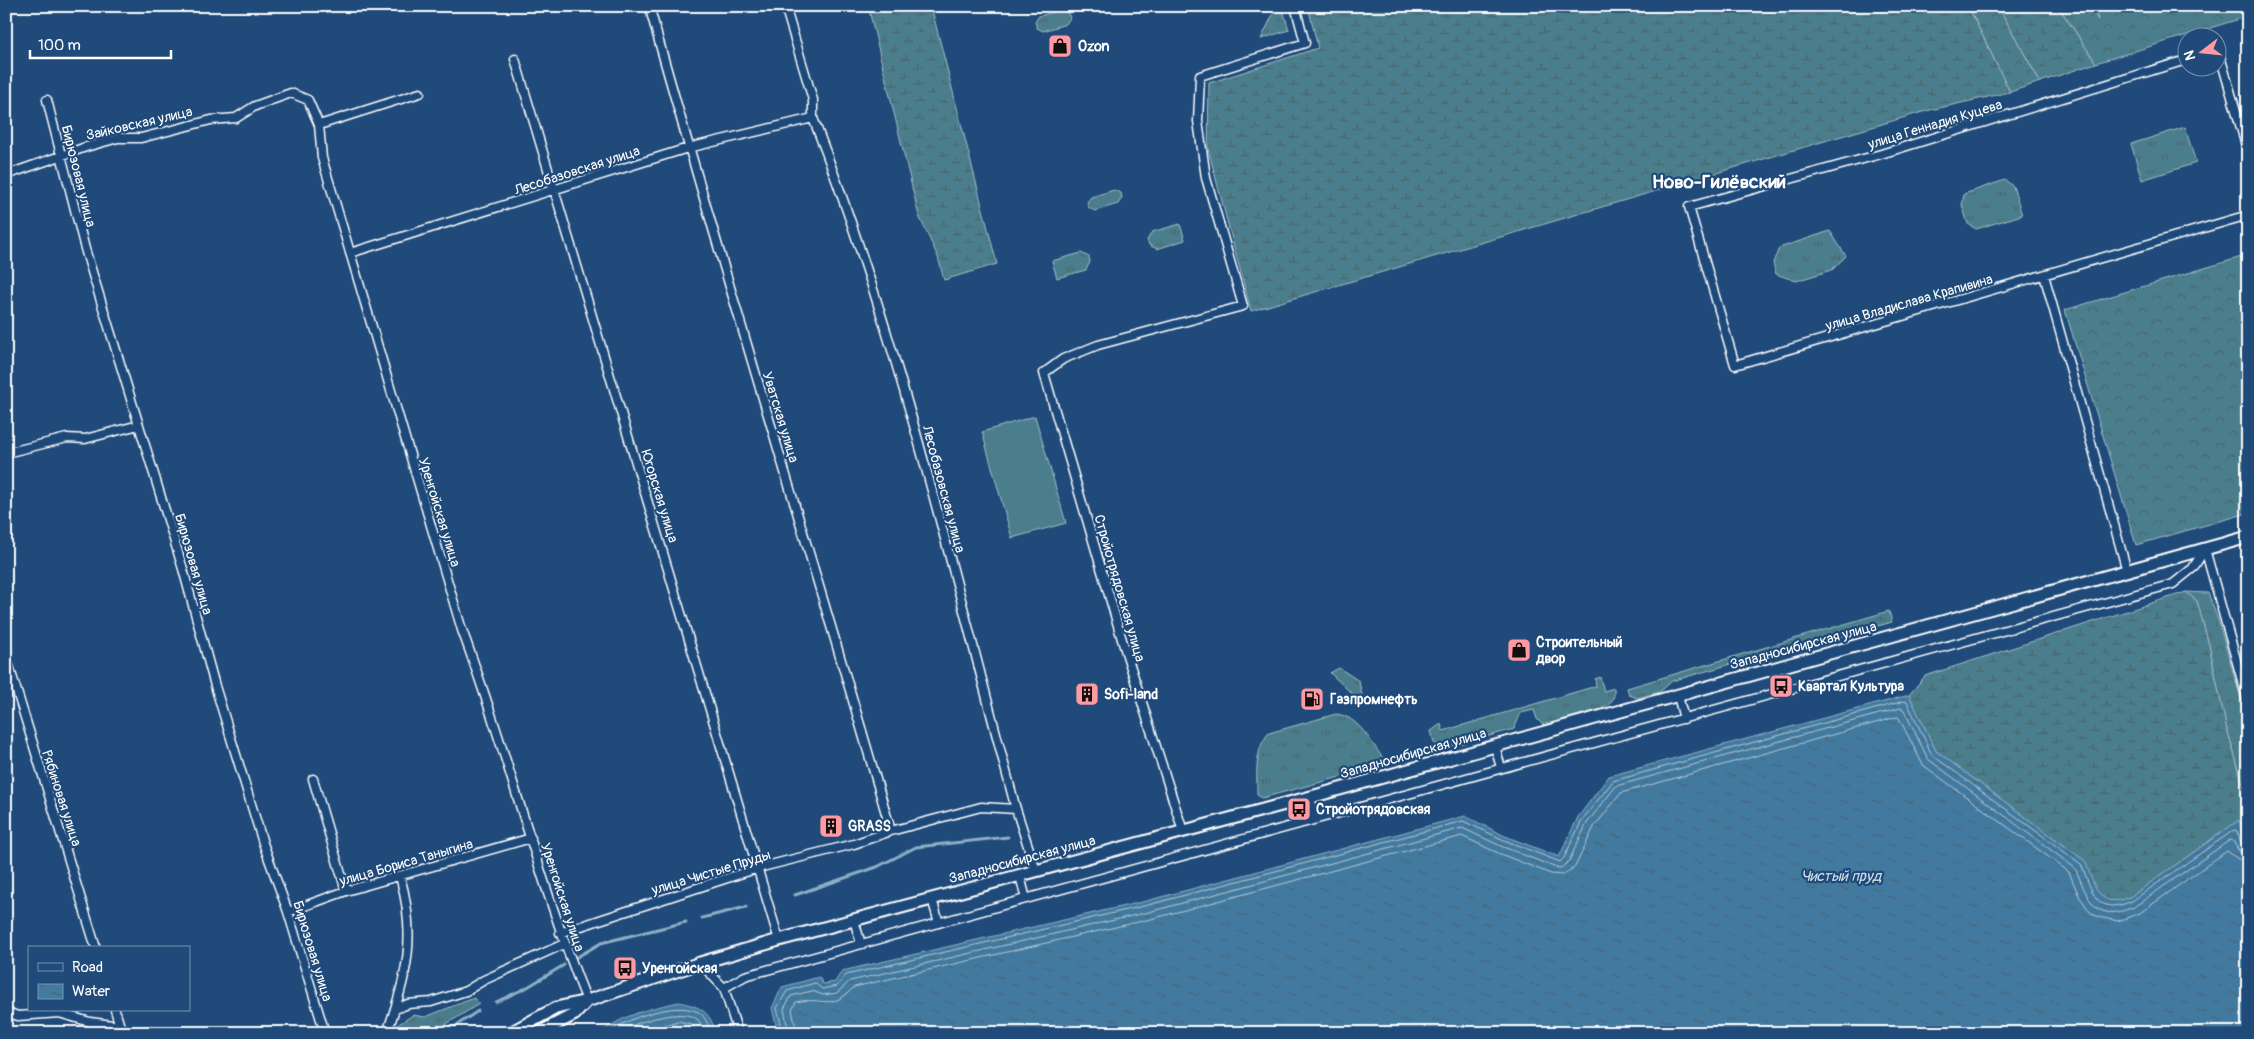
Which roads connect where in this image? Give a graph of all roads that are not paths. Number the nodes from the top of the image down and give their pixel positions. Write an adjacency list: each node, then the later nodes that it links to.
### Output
1 (785, 6): 9 (street, Лесобазовская улица)
2 (1295, 6): 36 (street, Стройотрядовская улица)
3 (650, 9): 11 (street, Уватская улица)
4 (515, 59): 15 (street, Югорская улица)
5 (2176, 63): 16 (street, улица Геннадия Куцева)
6 (2226, 77): 12 (street)
7 (420, 93): 10 (street)
8 (47, 100): 13 (street, Бирюзовая улица)
9 (813, 118): 11 (street, Лесобазовская улица); 33 (street, Лесобазовская улица)
10 (319, 124): 13 (street, Зайковская улица); 18 (street, Уренгойская улица)
11 (688, 148): 15 (street, Лесобазовская улица); 35 (street, Уватская улица)
12 (2248, 152)
13 (62, 157): 14 (street, Зайковская улица); 20 (street, Бирюзовая улица)
14 (6, 176)
15 (554, 190): 18 (street, Лесобазовская улица); 38 (street, Югорская улица)
16 (1689, 207): 19 (street, улица Владислава Крапивина)
17 (2248, 214): 19 (street, улица Владислава Крапивина)
18 (350, 253): 37 (street, Уренгойская улица)
19 (2044, 275): 24 (street)
20 (139, 425): 21 (street); 45 (street, Бирюзовая улица)
21 (6, 453)
22 (2248, 537): 23 (main road, Западносибирская улица)
23 (2205, 549): 24 (main road, Западносибирская улица); 27 (street); 28 (street)
24 (2127, 571): 26 (main road, Западносибирская улица)
25 (6, 656): 52 (street, Рябиновая улица)
26 (1678, 696): 28 (street); 29 (main road, Западносибирская улица)
27 (2248, 702)
28 (1684, 719): 30 (street)
29 (1495, 746): 30 (street); 32 (main road, Западносибирская улица)
30 (1501, 768): 34 (street)
31 (313, 779): 42 (street)
32 (1312, 797): 34 (street); 36 (main road, Западносибирская улица)
33 (1016, 809): 35 (street, улица Чистые Пруды); 39 (street, Лесобазовская улица)
34 (1313, 819): 44 (street)
35 (890, 831): 38 (street, улица Чистые Пруды)
36 (1183, 831): 39 (main road, Западносибирская улица)
37 (531, 838): 40 (street, улица Бориса Таныгина); 48 (street, Уренгойская улица)
38 (758, 868): 48 (street, улица Чистые Пруды); 49 (street, Югорская улица)
39 (1036, 871): 41 (main road, Западносибирская улица)
40 (400, 876): 42 (street, улица Бориса Таныгина); 56 (street)
41 (1020, 876): 43 (main road, Западносибирская улица); 44 (street)
42 (346, 892): 45 (street, улица Бориса Таныгина)
43 (932, 899): 46 (main road, Западносибирская улица); 47 (street)
44 (1026, 899): 47 (street)
45 (288, 912): 61 (street, Бирюзовая улица)
46 (854, 920): 49 (main road, Западносибирская улица); 51 (street)
47 (939, 923): 51 (street)
48 (560, 933): 50 (street, Уренгойская улица)
49 (779, 940): 53 (main road, Западносибирская улица)
50 (564, 944): 55 (street, Уренгойская улица); 56 (street)
51 (861, 944): 54 (street)
52 (95, 946)
53 (700, 963): 54 (street); 55 (main road, Западносибирская улица)
54 (724, 988): 65 (street)
55 (587, 1002): 59 (main road, Западносибирская улица); 64 (main road, Западносибирская улица)
56 (395, 1009): 62 (street)
57 (6, 1012): 60 (street)
58 (116, 1012): 60 (street)
59 (531, 1021): 63 (main road, Западносибирская улица); 64 (street)
60 (121, 1030)
61 (325, 1033)
62 (386, 1033)
63 (510, 1033)
64 (538, 1033)
65 (738, 1033)

